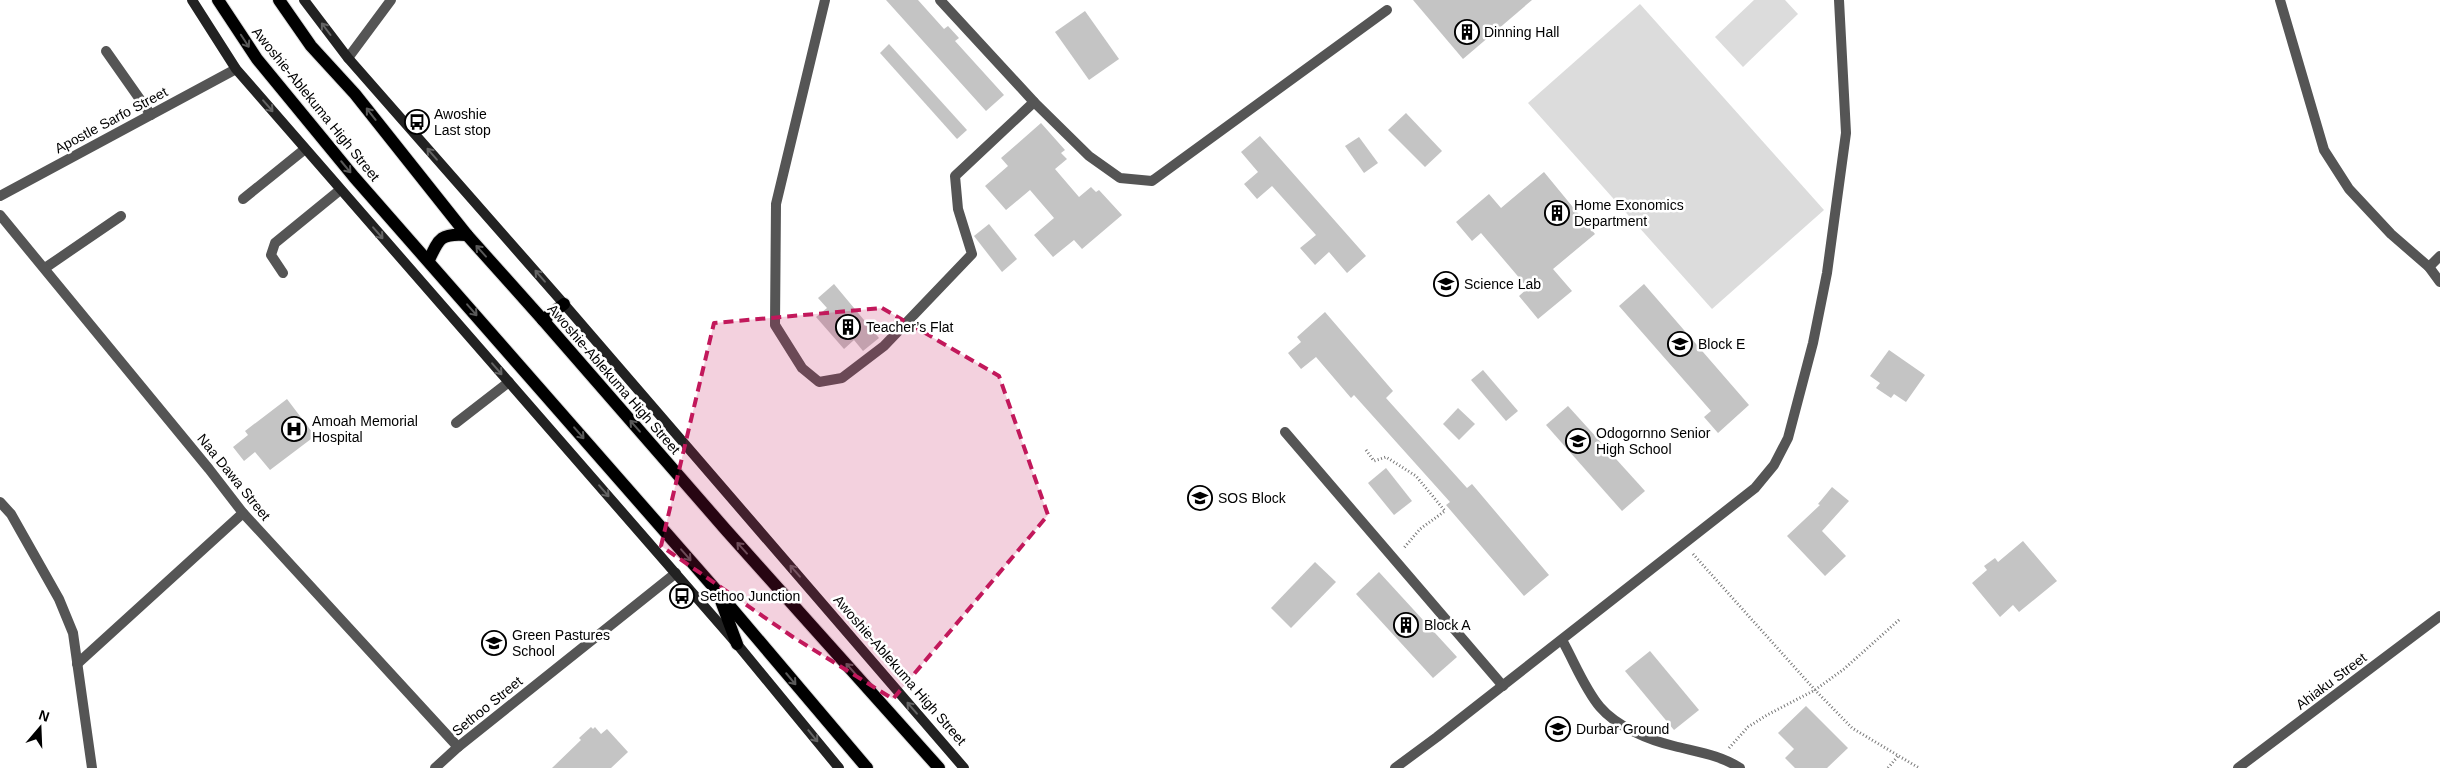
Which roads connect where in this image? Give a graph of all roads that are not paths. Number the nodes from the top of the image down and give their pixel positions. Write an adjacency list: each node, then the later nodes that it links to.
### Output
1 (192, 0): 13 (street)
2 (218, 0): 24 (main road, Awoshie-Ablekuma High Street, one-way to 24)
3 (278, 0): 22 (main road, Awoshie-Ablekuma High Street, one-way to 3)
4 (304, 0): 12 (street, Awoshie-Ablekuma High Street, one-way to 4)
5 (391, 0): 12 (street)
6 (824, 0): 14 (street)
7 (940, 0): 14 (street)
8 (1839, 0): 39 (street)
9 (2280, 0): 25 (street)
10 (1387, 10): 14 (street)
11 (106, 51): 15 (street)
12 (348, 58): 29 (street, Awoshie-Ablekuma High Street, one-way to 12)
13 (236, 69): 15 (street, Apostle Sarfo Street); 16 (street, one-way to 16)
14 (1034, 102)
15 (151, 115): 18 (street, Apostle Sarfo Street)
16 (305, 148): 17 (street); 19 (street)
17 (340, 190): 27 (street); 31 (street, one-way to 31)
18 (0, 196)
19 (243, 199)
20 (0, 214): 26 (street, Naa Dawa Street)
21 (121, 216): 26 (street)
22 (467, 235): 24 (main road); 30 (main road, Awoshie-Ablekuma High Street, one-way to 22)
23 (2440, 256): 25 (street)
24 (429, 260): 37 (main road, Awoshie-Ablekuma High Street, one-way to 37)
25 (2429, 267): 28 (street)
26 (45, 268): 35 (street, Naa Dawa Street)
27 (283, 273)
28 (2440, 282)
29 (564, 304): 30 (main road); 49 (street, Awoshie-Ablekuma High Street, one-way to 29)
30 (543, 320): 48 (main road, Awoshie-Ablekuma High Street, one-way to 30)
31 (509, 382): 32 (street); 36 (street, one-way to 36)
32 (456, 423)
33 (1285, 432): 42 (street)
34 (0, 502): 41 (street)
35 (243, 513): 41 (street); 43 (street, Naa Dawa Street)
36 (676, 573): 40 (street); 43 (street, Sethoo Street)
37 (717, 591): 40 (main road); 47 (main road, Awoshie-Ablekuma High Street, one-way to 47)
38 (2440, 616): 52 (street, Ahiaku Street)
39 (1562, 640): 42 (street); 51 (street)
40 (737, 644): 46 (street, one-way to 46)
41 (77, 664): 44 (street)
42 (1503, 686): 50 (street)
43 (458, 747): 45 (street, Sethoo Street)
44 (92, 768)
45 (435, 768)
46 (839, 768)
47 (867, 768)
48 (939, 768)
49 (964, 768)
50 (1395, 768)
51 (1740, 768)
52 (2238, 768)

